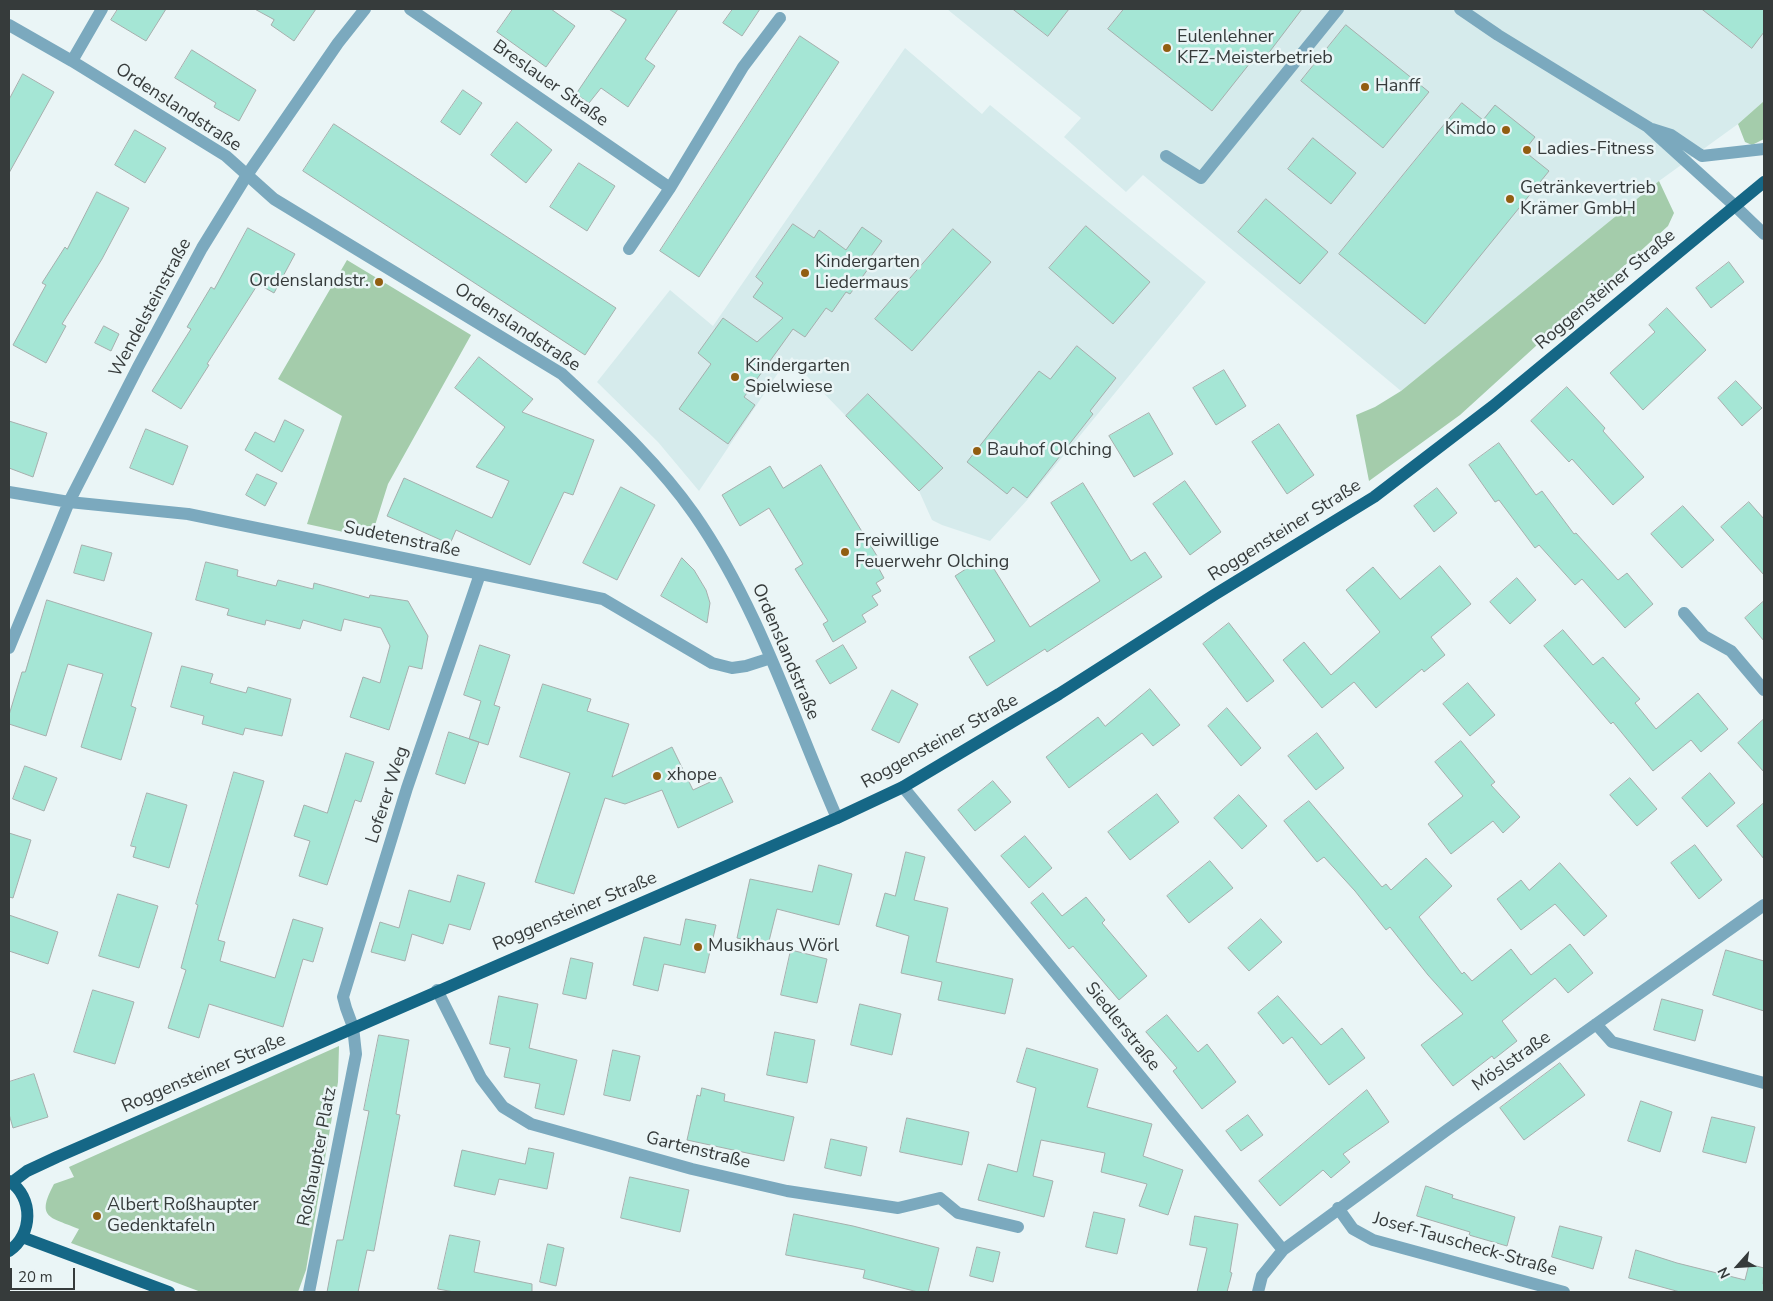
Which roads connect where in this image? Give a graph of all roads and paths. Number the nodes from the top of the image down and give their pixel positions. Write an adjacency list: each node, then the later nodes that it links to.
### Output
1 (102, 9): 8 (street)
2 (364, 9): 12 (street, Wendelsteinstraße)
3 (410, 9): 14 (street, Breslauer Straße)
4 (1338, 9): 11 (street)
5 (1460, 9): 9 (street)
6 (780, 18): 14 (street)
7 (11, 31): 8 (street, Ordenslandstraße)
8 (72, 61): 12 (street, Ordenslandstraße)
9 (1648, 127): 10 (street); 15 (street)
10 (1764, 149)
11 (1166, 156)
12 (247, 175): 19 (street, Wendelsteinstraße); 23 (street, Ordenslandstraße)
13 (1764, 182): 15 (main road, Roggensteiner Straße)
14 (670, 188): 17 (street)
15 (1735, 206): 16 (street); 25 (main road, Roggensteiner Straße)
16 (1764, 234)
17 (629, 249)
18 (9, 492): 19 (street, Sudetenstraße)
19 (69, 502): 20 (street, Sudetenstraße); 22 (street, Wendelsteinstraße)
20 (480, 574): 23 (street, Sudetenstraße); 30 (street, Loferer Weg)
21 (1684, 613): 24 (street)
22 (9, 648)
23 (771, 658): 26 (street, Ordenslandstraße)
24 (1764, 690)
25 (903, 787): 26 (main road, Roggensteiner Straße); 36 (street, Siedlerstraße)
26 (837, 818): 28 (main road, Roggensteiner Straße)
27 (1764, 904): 29 (street, Möslstraße)
28 (437, 990): 30 (main road, Roggensteiner Straße); 34 (street, Gartenstraße)
29 (1596, 1024): 31 (street); 33 (street, Möslstraße)
30 (353, 1027): 32 (main road, Roggensteiner Straße); 39 (street, Roßhaupter Platz)
31 (1764, 1083)
32 (10, 1182): 35 (main road)
33 (1338, 1208): 36 (street, Möslstraße); 41 (street, Josef-Tauscheck-Straße)
34 (1018, 1228)
35 (22, 1237): 37 (main road); 38 (main road)
36 (1283, 1250): 40 (street)
37 (9, 1251)
38 (169, 1292)
39 (309, 1292)
40 (1258, 1292)
41 (1564, 1292)

